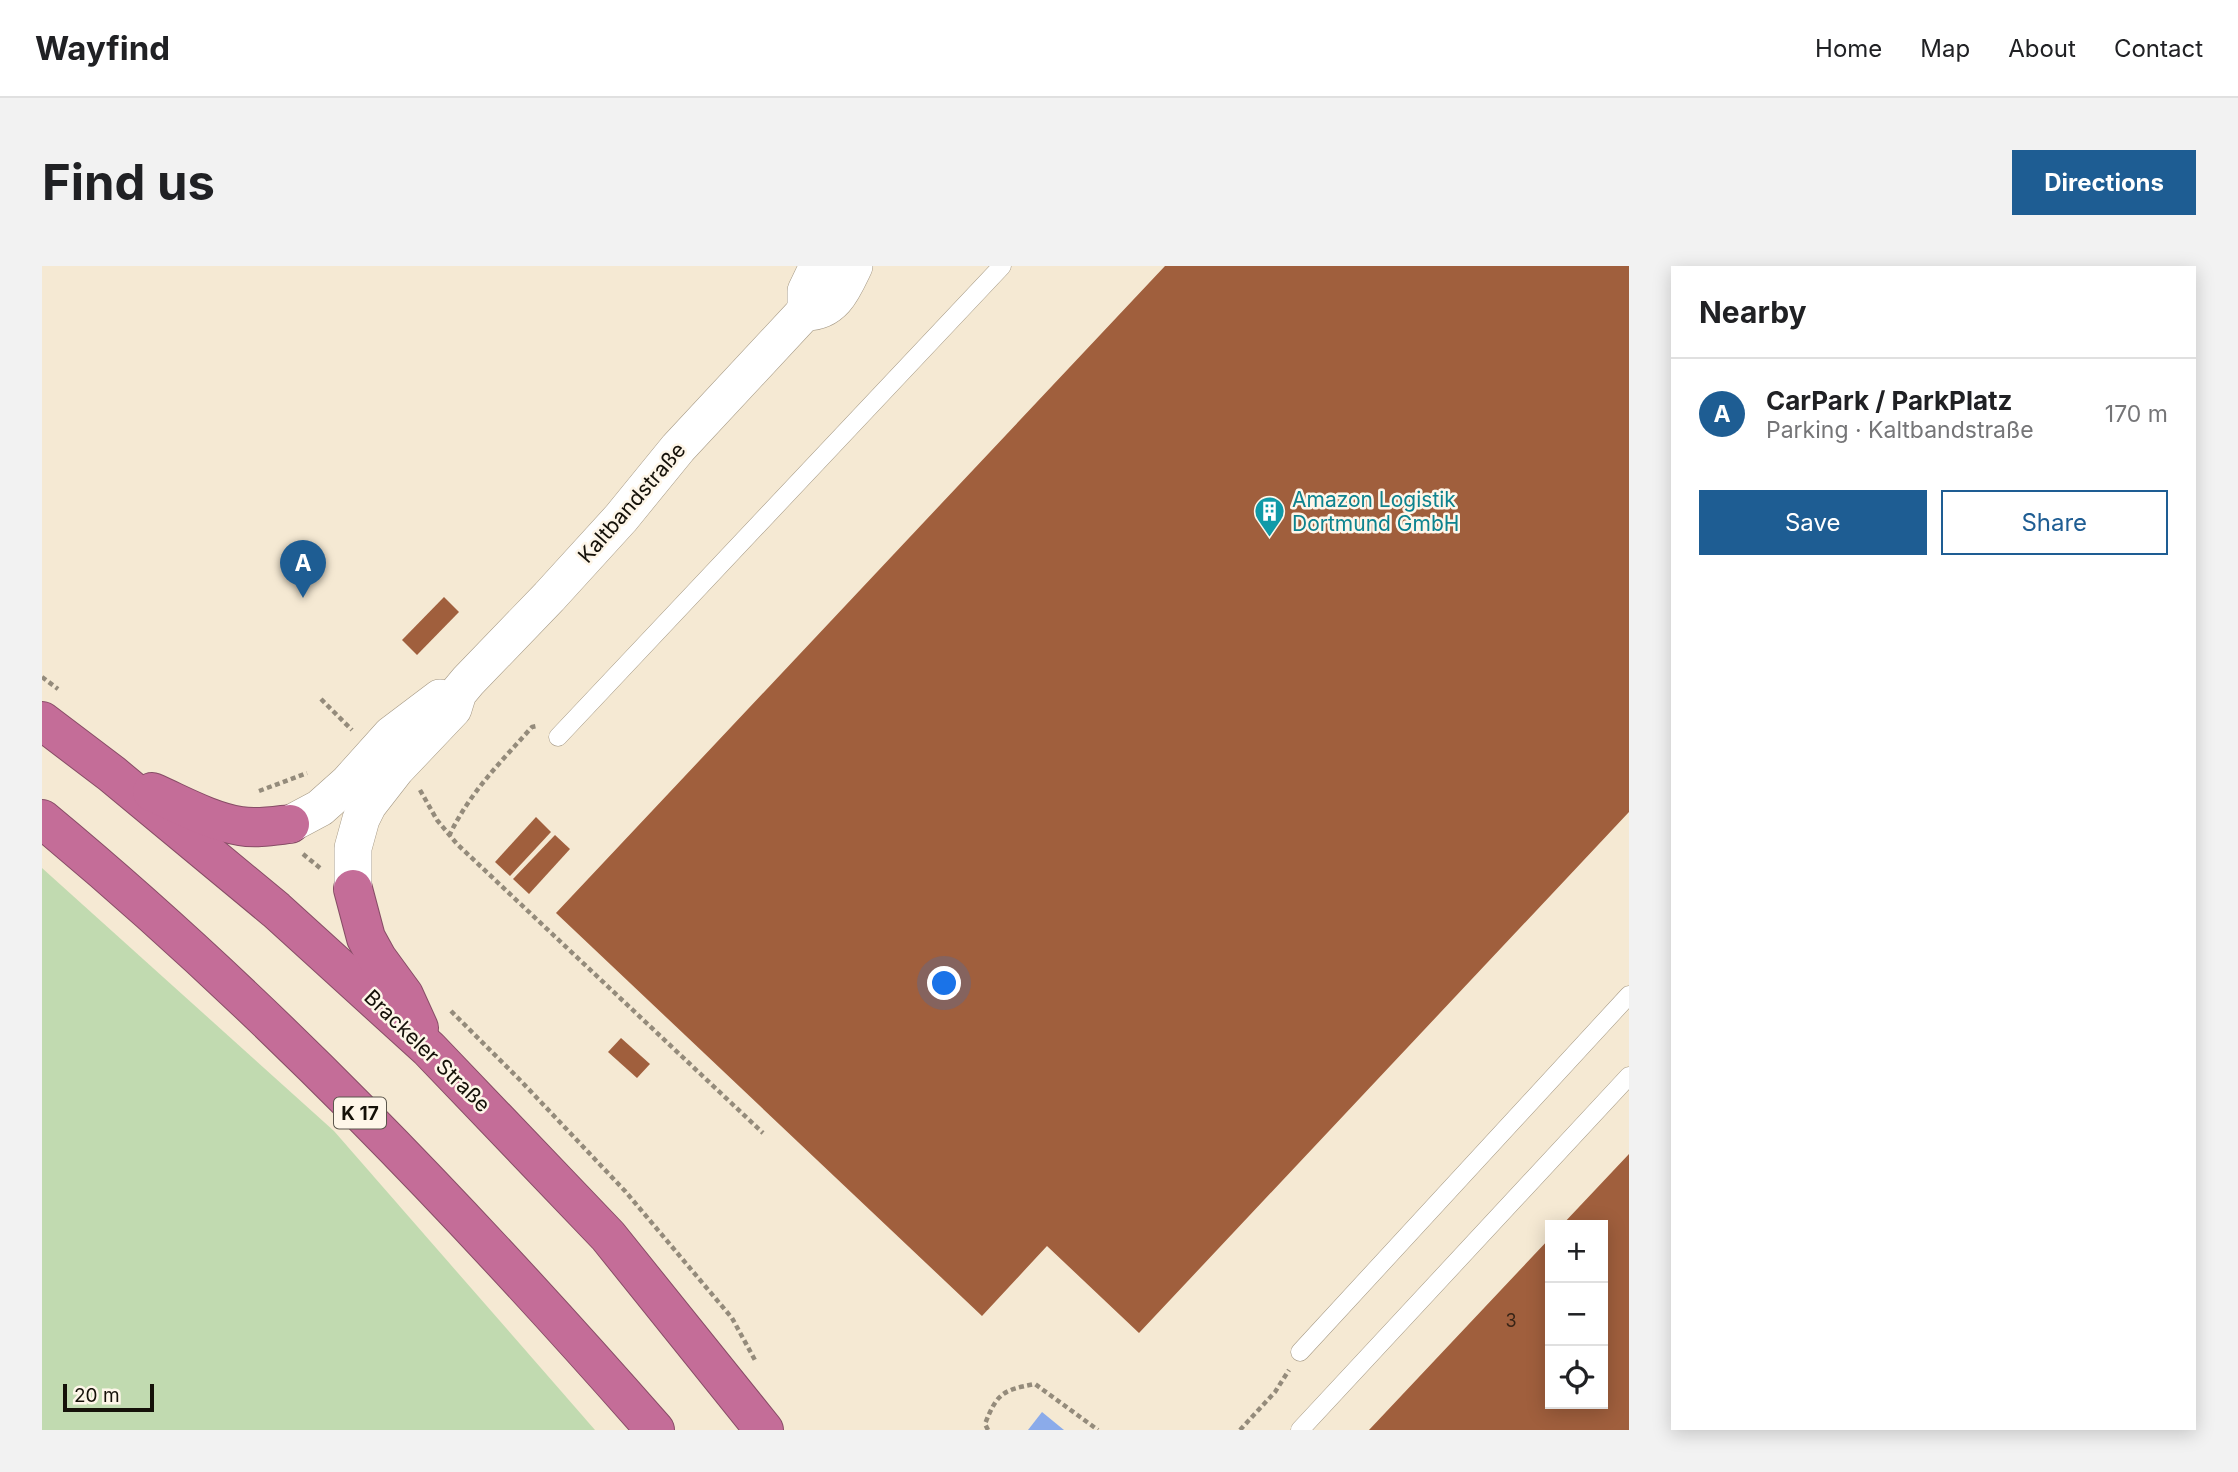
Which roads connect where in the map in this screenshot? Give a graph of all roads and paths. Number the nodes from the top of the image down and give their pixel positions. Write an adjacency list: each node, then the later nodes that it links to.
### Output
1 (818, 266): 4 (street)
2 (854, 266): 4 (street, Kaltbandstraße)
3 (1002, 266): 9 (lane)
4 (806, 312): 6 (street, Kaltbandstraße)
5 (42, 677): 8 (path)
6 (458, 693): 18 (street); 19 (street)
7 (321, 699): 10 (path)
8 (52, 707): 12 (highway, Brackeler Straße)
9 (576, 718): 11 (lane); 17 (path)
10 (356, 734)
11 (558, 737)
12 (112, 774): 18 (highway); 22 (highway, Brackeler Straße)
13 (414, 781): 17 (path)
14 (279, 784): 15 (path)
15 (257, 792)
16 (42, 819): 27 (highway, K 17)
17 (449, 836): 24 (path)
18 (294, 837): 19 (path)
19 (338, 880): 22 (highway)
20 (1629, 995): 25 (lane)
21 (446, 1006): 26 (path)
22 (429, 1049): 28 (highway, Brackeler Straße)
23 (1629, 1076): 32 (lane)
24 (763, 1133)
25 (1300, 1352): 31 (path)
26 (760, 1369)
27 (655, 1430)
28 (764, 1430)
29 (988, 1430): 30 (path)
30 (1098, 1430)
31 (1240, 1430)
32 (1300, 1430)

